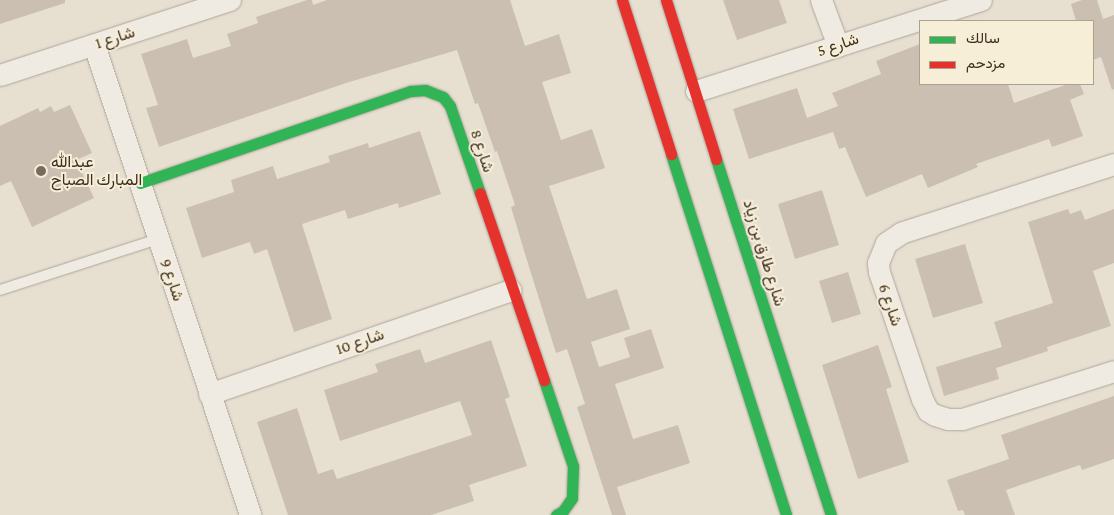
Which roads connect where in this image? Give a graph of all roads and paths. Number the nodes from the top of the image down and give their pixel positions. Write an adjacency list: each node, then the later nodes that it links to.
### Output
1 (230, 0): 6 (street, شارع 1)
2 (622, 0): 15 (main road)
3 (666, 0): 9 (main road, شارع طارق بن زياد)
4 (820, 0): 7 (street)
5 (981, 0): 7 (street, شارع 5)
6 (94, 45): 8 (street, شارع 1); 11 (street, شارع 9)
7 (838, 46): 9 (street, شارع 5)
8 (0, 75)
9 (696, 91): 24 (main road, شارع طارق بن زياد)
10 (1114, 164): 19 (street, شارع 6)
11 (140, 183): 12 (street, شارع 9); 14 (main road, شارع 8)
12 (158, 239): 13 (lane); 20 (street, شارع 9)
13 (0, 290)
14 (512, 290): 20 (street, شارع 10); 22 (main road, شارع 8)
15 (728, 336): 16 (main road); 18 (main road)
16 (746, 336)
17 (752, 356): 18 (main road)
18 (738, 368): 23 (main road)
19 (1114, 371)
20 (209, 394): 21 (street, شارع 9)
21 (250, 515)
22 (556, 515)
23 (786, 515)
24 (831, 515)

